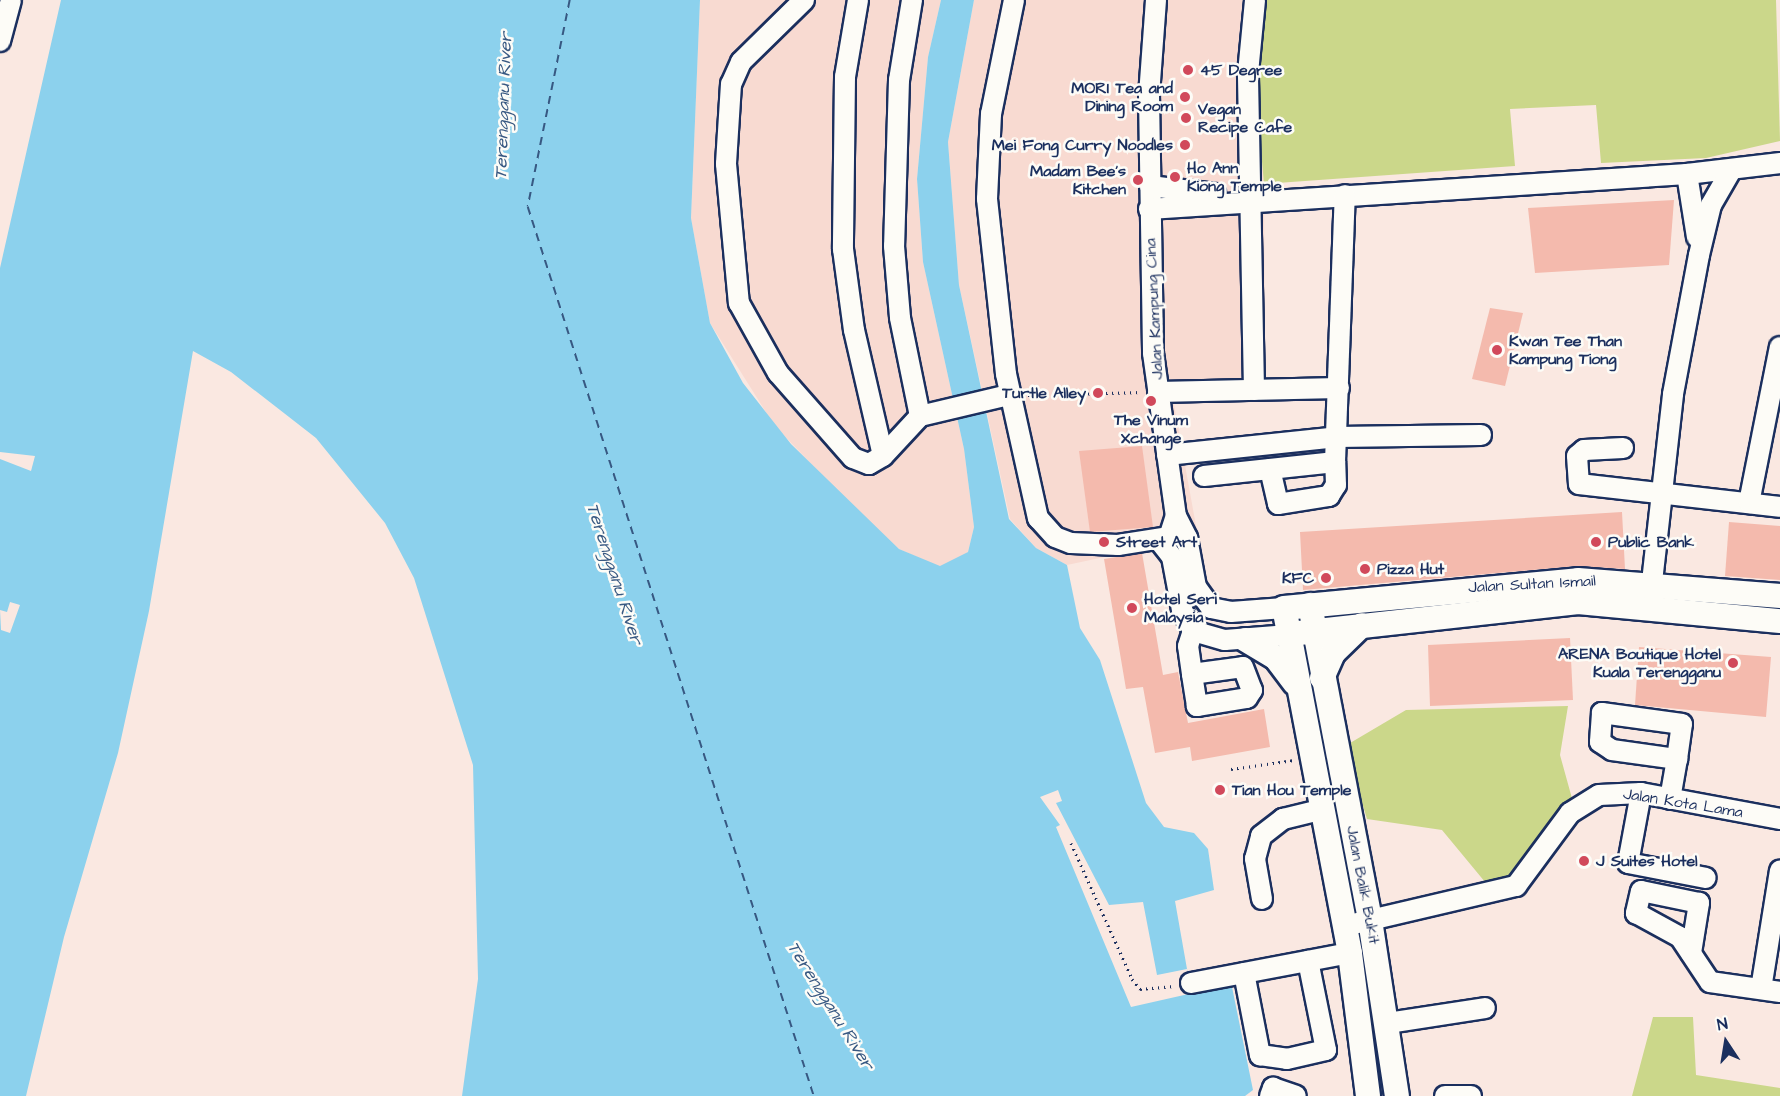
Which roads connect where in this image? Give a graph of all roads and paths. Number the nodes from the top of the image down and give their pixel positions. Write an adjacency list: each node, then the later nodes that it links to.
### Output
1 (11, 0): 8 (street)
2 (804, 0): 28 (street)
3 (858, 0): 28 (street)
4 (912, 0): 22 (street)
5 (1014, 0): 21 (street)
6 (1156, 0): 12 (street, Jalan Kampung Cina)
7 (1255, 0): 14 (street)
8 (0, 41)
9 (1780, 163): 10 (street)
10 (1731, 171): 11 (street); 16 (street)
11 (1687, 174): 13 (street); 16 (street)
12 (1150, 186): 14 (street); 15 (street, Jalan Kampung Cina)
13 (1345, 195): 14 (street); 18 (street)
14 (1251, 198): 15 (street); 19 (street)
15 (1149, 209): 20 (street, Jalan Kampung Cina)
16 (1699, 255): 33 (street)
17 (1780, 347): 34 (street)
18 (1339, 388): 19 (street); 24 (street)
19 (1254, 390): 20 (street)
20 (1158, 392): 21 (path); 27 (street, Jalan Kampung Cina)
21 (1009, 395): 22 (street); 37 (street)
22 (920, 416): 28 (street)
23 (1481, 435): 24 (street)
24 (1337, 437): 25 (street); 29 (street)
25 (1310, 439): 27 (street); 30 (street)
26 (1623, 448): 33 (street)
27 (1167, 455): 36 (street, Jalan Kampung Cina)
28 (883, 456)
29 (1335, 462): 30 (street); 31 (street)
30 (1314, 465): 31 (street)
31 (1270, 469): 32 (street)
32 (1204, 476)
33 (1662, 491): 34 (street); 38 (street)
34 (1749, 503): 35 (street)
35 (1780, 507)
36 (1176, 516): 37 (street); 41 (street, Jalan Kampung Cina)
37 (1158, 539): 44 (street)
38 (1652, 582): 39 (main road, Jalan Sultan Ismail); 40 (main road, Jalan Sultan Ismail)
39 (1780, 596)
40 (1310, 605): 41 (main road, Jalan Sultan Ismail); 45 (main road, Jalan Balik Bukit)
41 (1284, 608): 46 (main road, Jalan Balik Bukit)
42 (1780, 621): 43 (main road, Jalan Sultan Ismail)
43 (1362, 625): 45 (main road, Jalan Sultan Ismail); 49 (main road)
44 (1193, 631): 47 (street); 48 (street)
45 (1314, 632): 46 (main road, Jalan Sultan Ismail); 49 (main road, Jalan Balik Bukit)
46 (1289, 635): 47 (street); 50 (main road, Jalan Balik Bukit)
47 (1246, 640): 50 (main road)
48 (1192, 674)
49 (1322, 678): 62 (main road, Jalan Balik Bukit)
50 (1300, 690): 51 (main road, Jalan Balik Bukit)
51 (1313, 757): 53 (path); 56 (main road, Jalan Balik Bukit)
52 (1677, 759): 55 (street)
53 (1231, 769)
54 (1641, 793): 55 (street, Jalan Kota Lama); 59 (street); 62 (street, Jalan Kota Lama)
55 (1670, 799): 57 (street, Jalan Kota Lama)
56 (1324, 809): 61 (street); 63 (main road, Jalan Balik Bukit)
57 (1780, 819)
58 (1071, 843): 68 (path)
59 (1706, 878)
60 (1779, 881): 69 (street)
61 (1262, 899)
62 (1370, 920): 63 (street, Jalan Kota Lama); 71 (main road, Jalan Balik Bukit)
63 (1345, 926): 64 (main road, Jalan Balik Bukit)
64 (1350, 953): 66 (street); 74 (main road, Jalan Balik Bukit)
65 (1691, 953): 69 (street)
66 (1308, 961): 67 (street); 67 (street)
67 (1244, 973): 68 (street)
68 (1191, 983)
69 (1771, 991)
70 (1485, 1008): 71 (street)
71 (1388, 1023): 75 (main road, Jalan Balik Bukit)
72 (1270, 1096): 73 (street)
73 (1296, 1096)
74 (1368, 1096)
75 (1397, 1096)
76 (1445, 1096): 77 (street)
77 (1471, 1096)

